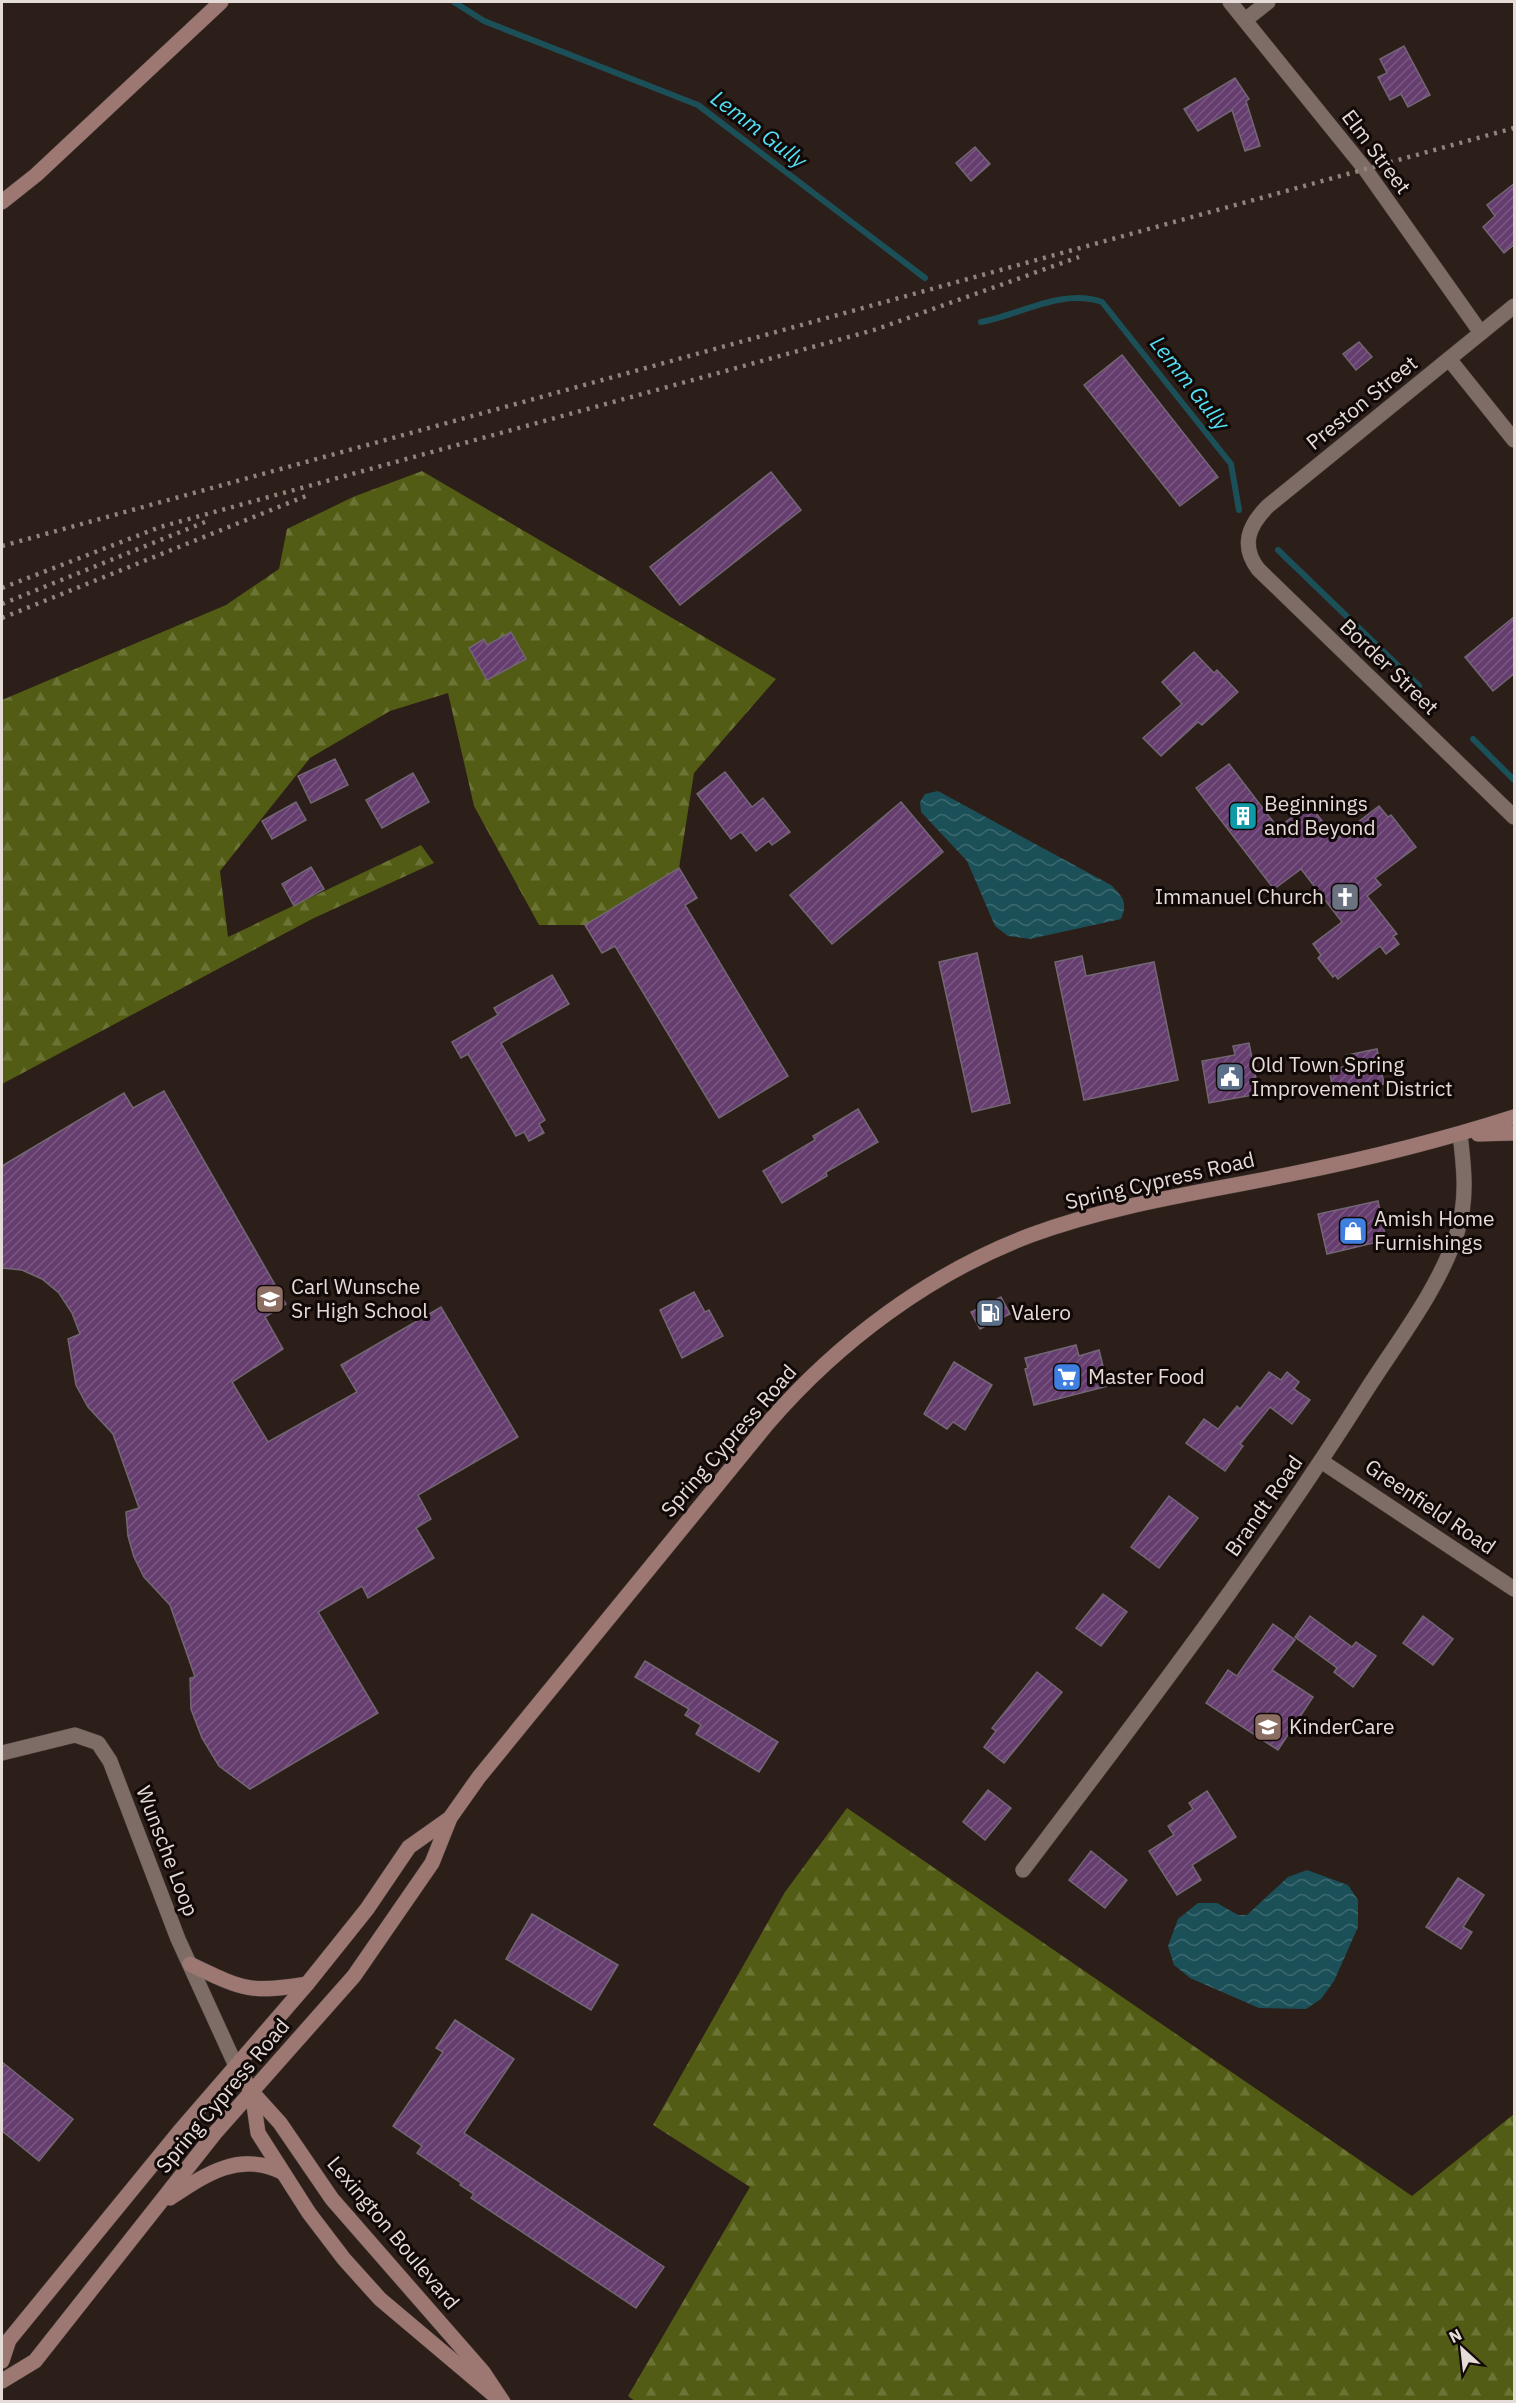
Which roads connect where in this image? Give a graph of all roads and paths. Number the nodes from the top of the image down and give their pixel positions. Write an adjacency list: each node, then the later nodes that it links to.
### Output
1 (221, 2): 5 (main road)
2 (1230, 2): 4 (street, Elm Street)
3 (1268, 2): 4 (street)
4 (1245, 20): 7 (street, Elm Street)
5 (2, 202)
6 (1515, 306): 7 (street, Preston Street)
7 (1481, 333): 8 (street, Preston Street)
8 (1449, 359): 9 (street); 10 (street, Preston Street)
9 (1515, 440)
10 (1246, 540): 11 (street, Border Street)
11 (1515, 817)
12 (1515, 1117): 14 (main road, Spring Cypress Road)
13 (1515, 1133): 14 (main road)
14 (1460, 1134): 15 (street, Brandt Road); 18 (main road, Spring Cypress Road)
15 (1322, 1461): 16 (street, Greenfield Road); 19 (street, Brandt Road)
16 (1515, 1589)
17 (2, 1754): 20 (street, Wunsche Loop)
18 (450, 1818): 21 (main road, Spring Cypress Road); 23 (main road, Spring Cypress Road)
19 (1023, 1870)
20 (190, 1964): 21 (main road); 22 (street, Wunsche Loop)
21 (308, 1984): 22 (main road, Spring Cypress Road)
22 (236, 2066): 23 (main road, Lexington Boulevard); 26 (main road, Spring Cypress Road)
23 (252, 2092): 24 (main road, Lexington Boulevard); 25 (main road, Spring Cypress Road); 28 (main road, Lexington Boulevard)
24 (282, 2172): 25 (main road); 28 (main road, Lexington Boulevard)
25 (159, 2205): 27 (main road, Spring Cypress Road)
26 (2, 2361)
27 (2, 2381)
28 (502, 2402)

